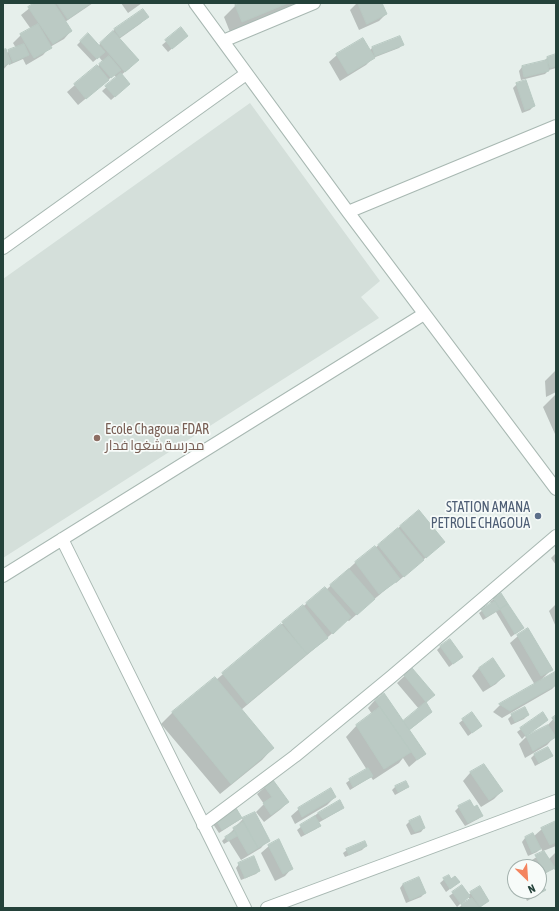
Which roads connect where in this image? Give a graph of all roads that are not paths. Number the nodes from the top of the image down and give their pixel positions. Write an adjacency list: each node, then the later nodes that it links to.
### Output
1 (195, 3): 3 (street)
2 (314, 3): 3 (street)
3 (222, 41): 4 (street)
4 (246, 74): 6 (street); 7 (street)
5 (556, 126): 6 (street)
6 (348, 212): 8 (street)
7 (3, 248)
8 (424, 314): 9 (street); 11 (street)
9 (556, 489)
10 (556, 536): 14 (street)
11 (62, 539): 12 (street); 14 (street)
12 (3, 576)
13 (556, 801): 16 (street)
14 (203, 825): 15 (street)
15 (244, 908)
16 (267, 908)

